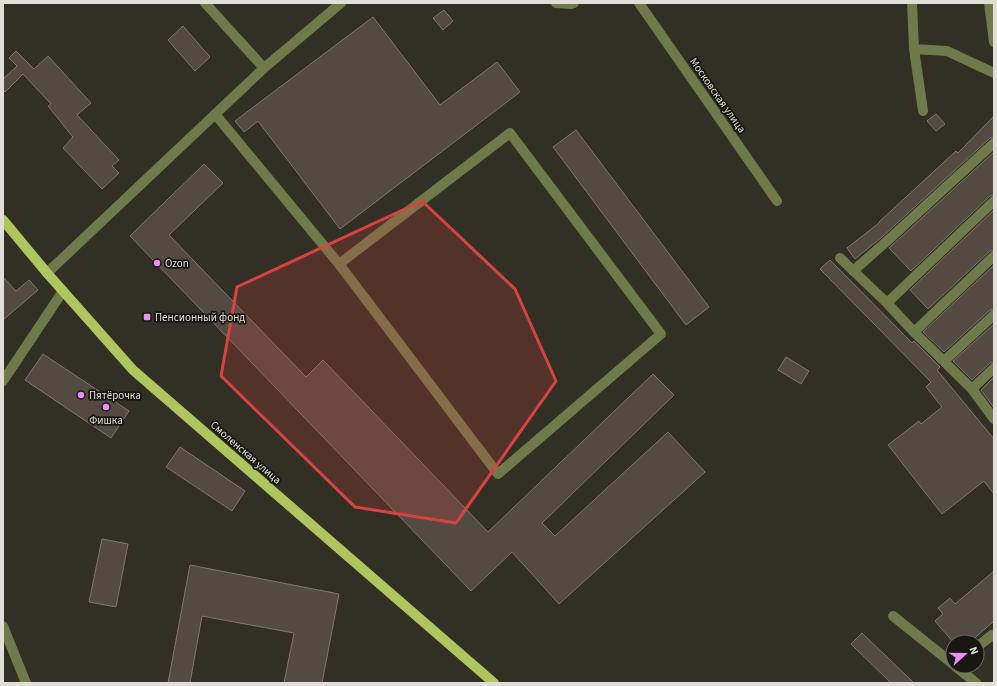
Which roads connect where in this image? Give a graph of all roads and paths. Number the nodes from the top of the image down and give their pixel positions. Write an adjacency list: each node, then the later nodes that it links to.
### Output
1 (205, 3): 10 (street)
2 (341, 3): 10 (street)
3 (556, 3): 4 (street)
4 (574, 3)
5 (640, 3): 15 (street, Московская улица)
6 (912, 3): 9 (street)
7 (989, 3): 8 (street)
8 (994, 42)
9 (914, 48): 11 (street); 12 (street)
10 (264, 68): 13 (street)
11 (994, 73)
12 (923, 111)
13 (215, 114): 20 (street); 22 (street)
14 (994, 143): 21 (street)
15 (777, 201)
16 (994, 201): 24 (street)
17 (3, 220): 22 (main road, Смоленская улица)
18 (994, 256): 26 (street)
19 (840, 258): 21 (street)
20 (339, 264): 20 (street)
21 (853, 270): 24 (street)
22 (47, 273): 23 (main road, Смоленская улица)
23 (64, 291): 29 (street); 39 (main road, Смоленская улица)
24 (887, 303): 26 (street)
25 (994, 315): 27 (street)
26 (914, 332): 27 (street)
27 (944, 361): 30 (street)
28 (994, 368): 30 (street)
29 (5, 374)
30 (972, 389): 31 (street)
31 (994, 419)
32 (893, 616): 36 (street)
33 (3, 626): 38 (street)
34 (994, 637): 35 (street)
35 (985, 641)
36 (945, 658)
37 (965, 674): 40 (street)
38 (26, 683)
39 (494, 683)
40 (976, 683)

